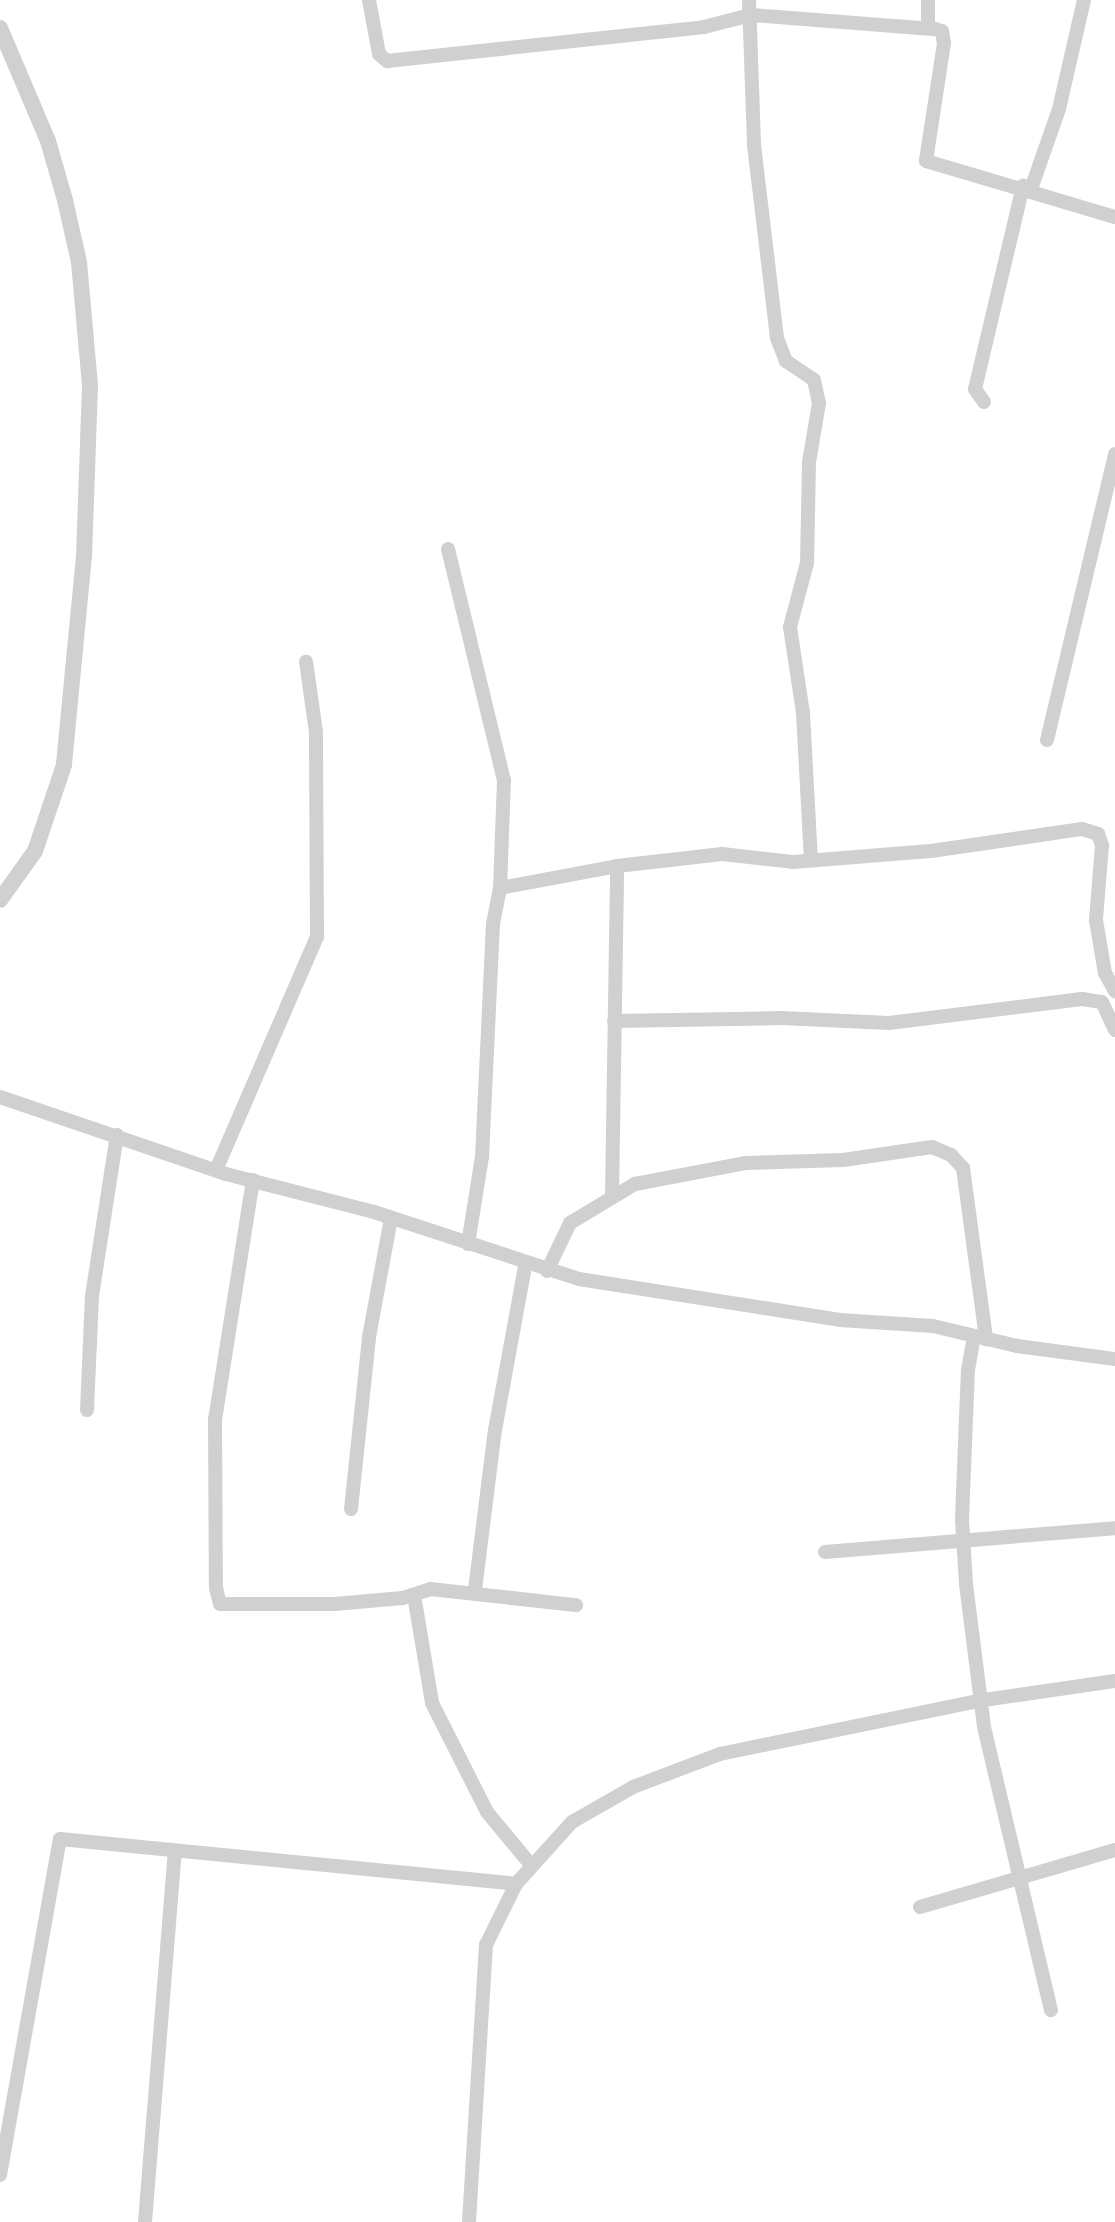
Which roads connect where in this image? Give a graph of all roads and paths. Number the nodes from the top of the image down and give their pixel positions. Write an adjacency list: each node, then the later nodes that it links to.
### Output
1 (369, 0): 4 (street)
2 (928, 0): 6 (street)
3 (1084, 0): 7 (street)
4 (750, 7): 6 (street); 14 (street)
5 (0, 28): 17 (street)
6 (928, 28): 7 (street)
7 (1027, 188): 8 (street); 9 (street)
8 (1115, 217)
9 (984, 402)
10 (1115, 454): 13 (street)
11 (448, 549): 16 (street)
12 (306, 662): 23 (street)
13 (1047, 740)
14 (811, 860): 15 (street); 18 (street)
15 (617, 866): 16 (street); 19 (street)
16 (500, 888): 27 (street)
17 (0, 900)
18 (1115, 991)
19 (614, 1021): 20 (street); 25 (street)
20 (1115, 1030)
21 (0, 1097): 22 (street)
22 (117, 1135): 23 (street); 32 (street)
23 (216, 1170): 24 (street)
24 (253, 1180): 26 (street); 38 (street)
25 (612, 1196): 29 (street); 30 (street)
26 (391, 1218): 27 (street); 33 (street)
27 (468, 1244): 28 (street)
28 (525, 1266): 29 (street); 37 (street)
29 (547, 1271): 30 (street)
30 (980, 1338): 31 (street); 35 (street)
31 (1115, 1359)
32 (87, 1410)
33 (351, 1509)
34 (1115, 1528): 35 (street)
35 (963, 1540): 36 (street); 41 (street)
36 (825, 1552)
37 (475, 1590): 38 (street); 39 (street)
38 (414, 1595): 44 (street)
39 (576, 1605)
40 (1115, 1681): 41 (street)
41 (981, 1700): 44 (street); 45 (street)
42 (1115, 1850): 45 (street)
43 (175, 1852): 46 (street); 49 (street); 50 (street)
44 (531, 1865): 46 (street)
45 (1021, 1878): 47 (street); 48 (street)
46 (516, 1884): 51 (street)
47 (920, 1907)
48 (1051, 2010)
49 (0, 2175)
50 (145, 2222)
51 (469, 2222)

